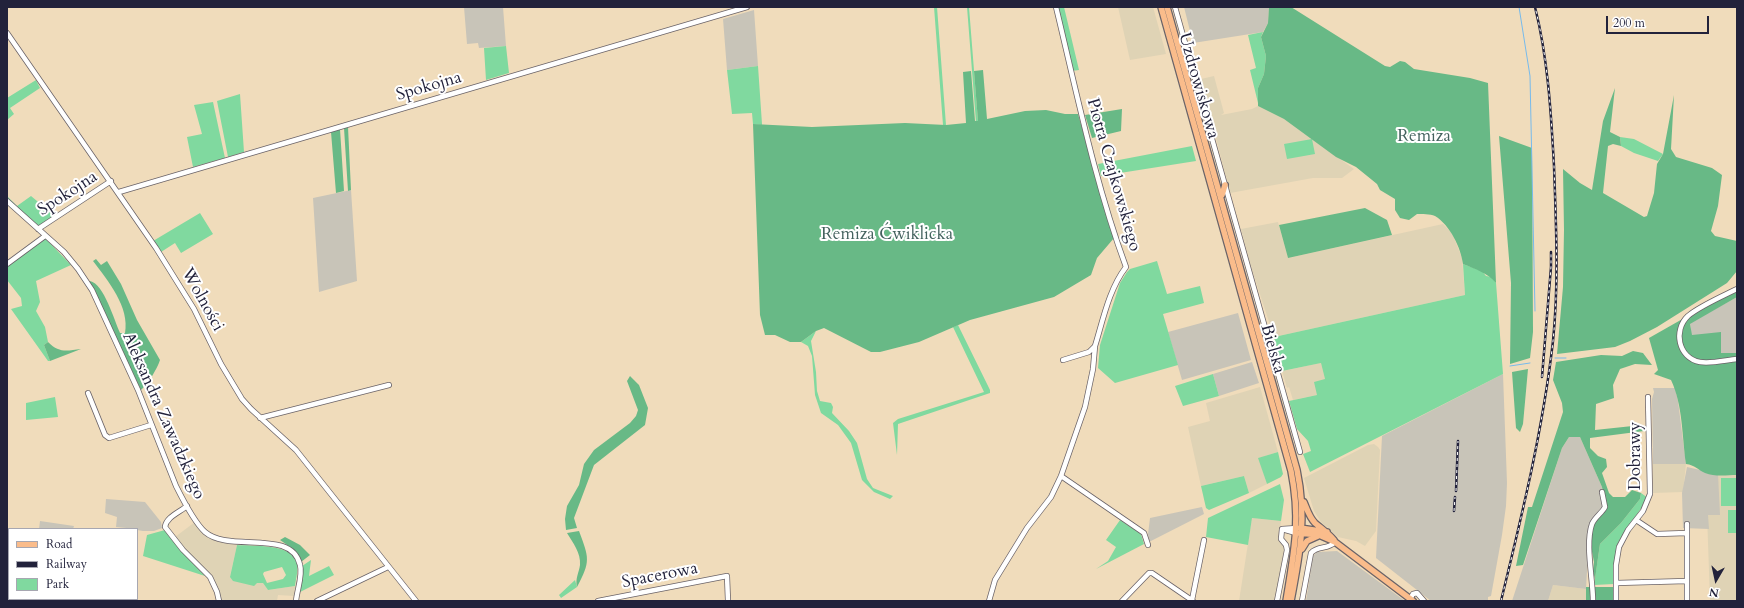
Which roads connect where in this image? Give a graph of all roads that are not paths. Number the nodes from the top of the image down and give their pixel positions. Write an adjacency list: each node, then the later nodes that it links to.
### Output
1 (747, 7): 10 (street, Spokojna)
2 (1056, 7): 19 (street, Piotra Czajkowskiego)
3 (1161, 7): 7 (main road, Uzdrowiskowa)
4 (1167, 7): 7 (main road, Uzdrowiskowa)
5 (1175, 7): 9 (street)
6 (7, 33): 8 (street, Wolności)
7 (1211, 172): 11 (main road, Bielska); 15 (main road, Bielska)
8 (111, 181): 10 (street, Wolności); 13 (street, Spokojna)
9 (1225, 185): 11 (main road); 27 (street)
10 (119, 192): 25 (street, Wolności)
11 (1222, 198): 30 (main road, Bielska)
12 (7, 201): 13 (street, Aleksandra Zawadzkiego)
13 (38, 229): 14 (street, Aleksandra Zawadzkiego)
14 (45, 236): 17 (street); 26 (street, Aleksandra Zawadzkiego)
15 (1226, 237): 16 (street); 34 (main road, Bielska)
16 (1220, 239)
17 (7, 264)
18 (1737, 289): 20 (street)
19 (1095, 346): 21 (street); 28 (street, Piotra Czajkowskiego)
20 (1737, 359)
21 (1063, 360)
22 (389, 385): 25 (street)
23 (88, 393): 26 (street)
24 (1648, 397): 32 (street, Dobrawy)
25 (260, 418): 42 (street, Wolności)
26 (151, 424): 31 (street, Aleksandra Zawadzkiego)
27 (1300, 452)
28 (1062, 476): 40 (street); 53 (street, Piotra Czajkowskiego)
29 (1602, 492): 60 (street)
30 (1302, 498): 34 (main road, Bielska); 35 (main road)
31 (187, 506): 47 (street); 48 (street, Aleksandra Zawadzkiego)
32 (1636, 520): 36 (street); 44 (street, Dobrawy)
33 (1687, 524): 36 (street)
34 (1299, 531): 35 (main road); 37 (main road); 41 (main road); 55 (street); 56 (main road)
35 (1327, 532): 39 (main road)
36 (1687, 533): 43 (street)
37 (1319, 535): 39 (main road); 41 (main road)
38 (1204, 540): 45 (street)
39 (1335, 542): 46 (main road); 58 (street)
40 (1148, 545)
41 (1300, 553): 57 (main road)
42 (388, 567): 49 (street); 50 (street, Wolności)
43 (1687, 581): 44 (street); 62 (street)
44 (1616, 583): 61 (street, Dobrawy)
45 (1192, 600): 54 (street)
46 (1411, 600): 59 (street)
47 (219, 601)
48 (296, 601)
49 (317, 601)
50 (416, 601)
51 (598, 601): 52 (street, Spacerowa)
52 (728, 601)
53 (989, 601)
54 (1122, 601)
55 (1278, 601)
56 (1286, 601)
57 (1291, 601)
58 (1302, 601)
59 (1424, 601)
60 (1593, 601)
61 (1616, 601)
62 (1688, 601)

